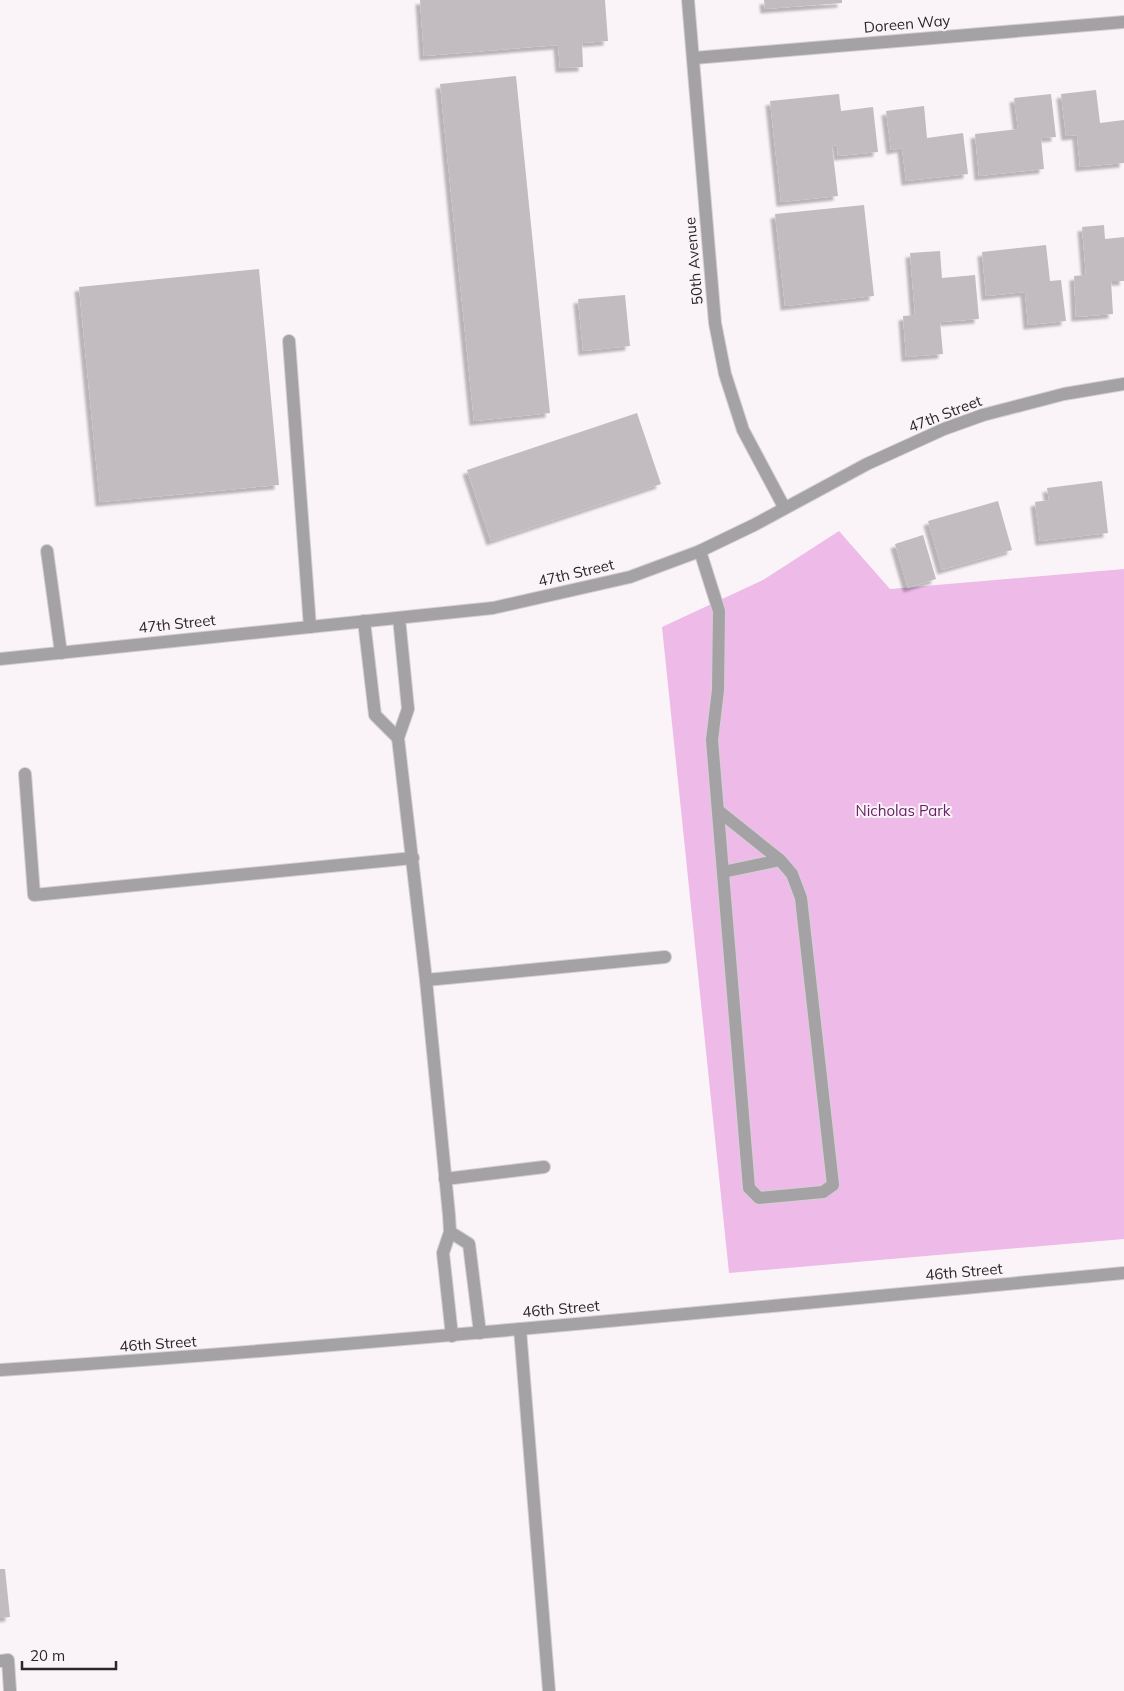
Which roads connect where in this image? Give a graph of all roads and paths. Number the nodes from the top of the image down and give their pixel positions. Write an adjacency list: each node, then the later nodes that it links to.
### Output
1 (688, 0): 3 (street, 50th Avenue)
2 (1124, 22): 3 (street, Doreen Way)
3 (694, 58): 6 (street, 50th Avenue)
4 (289, 341): 11 (street)
5 (1124, 384): 6 (street, 47th Street)
6 (784, 507): 8 (street, 47th Street)
7 (47, 551): 12 (street)
8 (700, 551): 9 (street, 47th Street); 16 (street)
9 (399, 618): 10 (street, 47th Street); 14 (street)
10 (364, 621): 11 (street, 47th Street); 14 (street)
11 (310, 626): 12 (street, 47th Street)
12 (61, 653): 13 (street, 47th Street)
13 (0, 659)
14 (398, 738): 17 (street)
15 (25, 774): 17 (street)
16 (720, 812): 18 (street); 19 (street)
17 (413, 858): 21 (street)
18 (780, 860): 19 (street); 19 (street)
19 (723, 872)
20 (665, 957): 21 (street)
21 (426, 980): 23 (street)
22 (544, 1167): 23 (street)
23 (445, 1179): 24 (street)
24 (450, 1232): 27 (street); 28 (street)
25 (1124, 1273): 26 (street, 46th Street)
26 (520, 1329): 27 (street, 46th Street); 32 (street)
27 (480, 1333): 28 (street, 46th Street)
28 (452, 1336): 29 (street, 46th Street)
29 (0, 1370)
30 (0, 1661): 31 (street)
31 (10, 1691)
32 (549, 1691)

